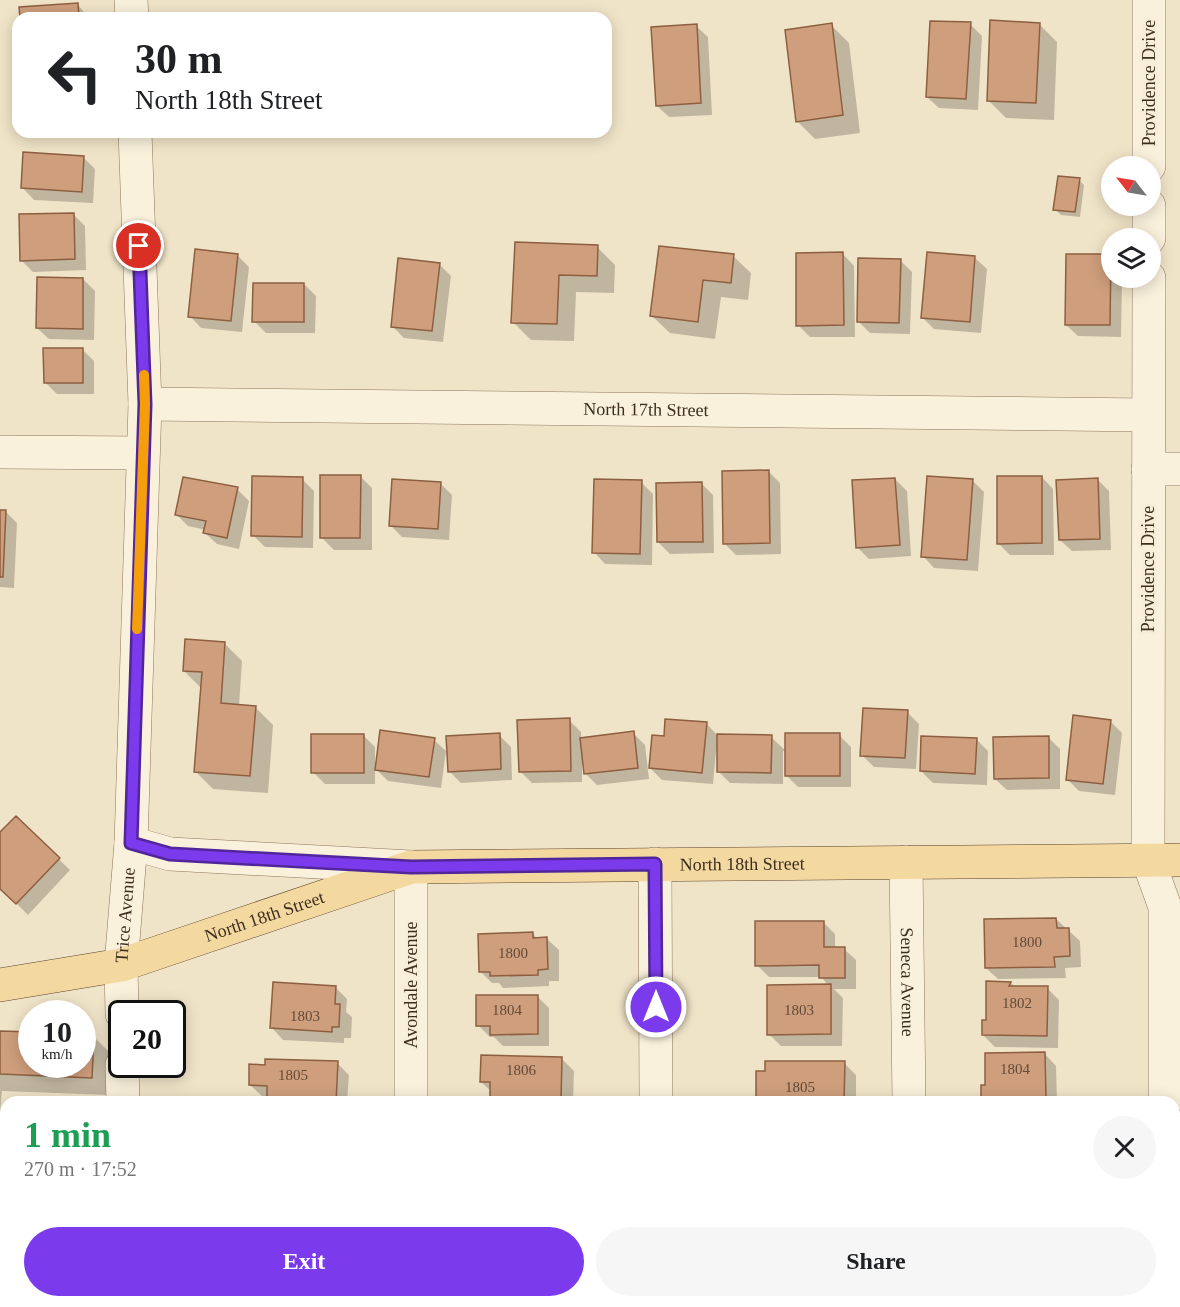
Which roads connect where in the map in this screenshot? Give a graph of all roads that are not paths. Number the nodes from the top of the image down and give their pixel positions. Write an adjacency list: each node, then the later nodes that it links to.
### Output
1 (1149, 0): 3 (street, Providence Drive)
2 (135, 138): 5 (street, Trice Avenue)
3 (1149, 156)
4 (1149, 288): 6 (street, Providence Drive)
5 (145, 404): 6 (street, North 17th Street); 8 (street, Trice Avenue)
6 (1148, 415): 9 (street, Providence Drive)
7 (0, 452): 8 (street)
8 (142, 453): 10 (street, Trice Avenue)
9 (1164, 469): 11 (street, Providence Drive)
10 (131, 843): 15 (street); 16 (street, Trice Avenue)
11 (1148, 860): 12 (main road, North 18th Street); 13 (main road, North 18th Street); 24 (street, Providence Drive)
12 (1180, 860)
13 (906, 862): 14 (main road, North 18th Street); 23 (street, Seneca Avenue)
14 (655, 864): 15 (main road, North 18th Street); 22 (street)
15 (411, 867): 16 (main road, North 18th Street); 21 (street, Avondale Avenue)
16 (121, 964): 17 (main road, North 18th Street); 18 (street, Trice Avenue)
17 (0, 985)
18 (122, 1000)
19 (122, 1078): 20 (street)
20 (123, 1096)
21 (411, 1096)
22 (656, 1096)
23 (909, 1096)
24 (1165, 1096)

